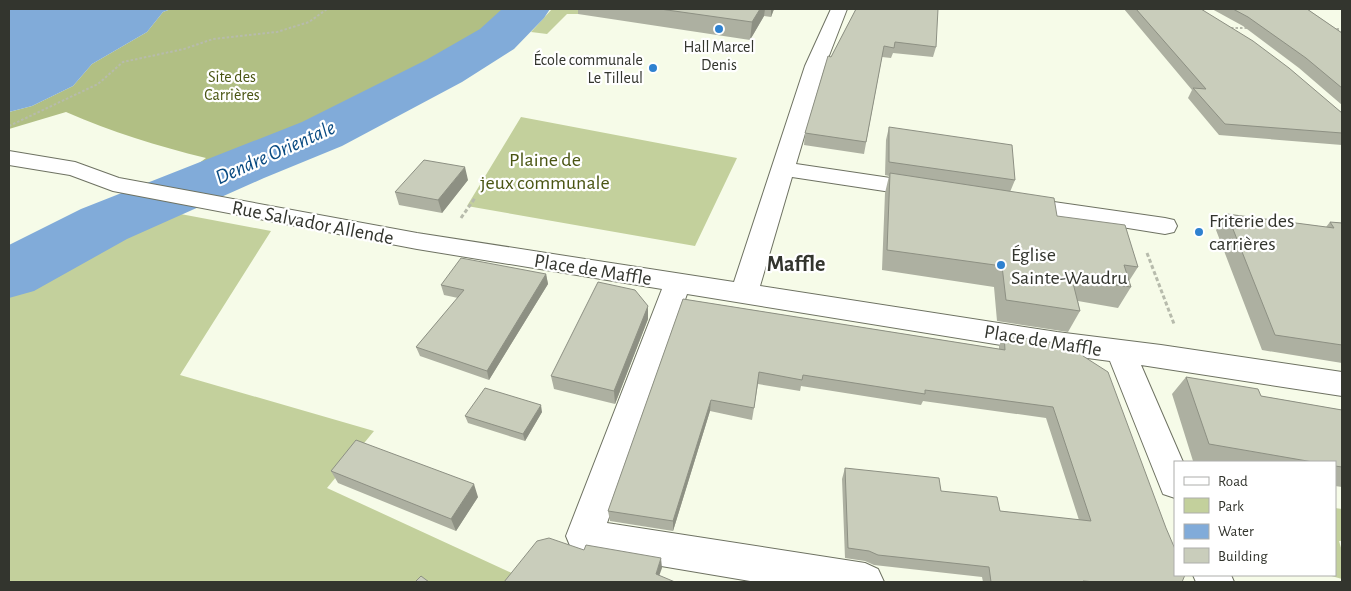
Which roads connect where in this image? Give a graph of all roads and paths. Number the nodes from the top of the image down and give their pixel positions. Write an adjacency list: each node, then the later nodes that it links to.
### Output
1 (327, 9): 7 (path)
2 (839, 9): 9 (street)
3 (1231, 28): 4 (path)
4 (1250, 28)
5 (1324, 28): 6 (path)
6 (1342, 29)
7 (9, 126)
8 (9, 158): 16 (street, Rue Salvador Allende)
9 (782, 169): 10 (street); 18 (street)
10 (949, 194)
11 (475, 198): 13 (path)
12 (998, 201): 14 (street)
13 (469, 206)
14 (1135, 222): 15 (street); 20 (path)
15 (1165, 226)
16 (443, 246): 17 (street, Place de Maffle)
17 (678, 282): 18 (street, Place de Maffle); 23 (street)
18 (744, 293): 19 (street, Place de Maffle)
19 (1121, 352): 20 (street, Place de Maffle); 22 (street)
20 (1188, 361): 21 (street, Place de Maffle)
21 (1342, 384)
22 (1174, 481)
23 (865, 582)

